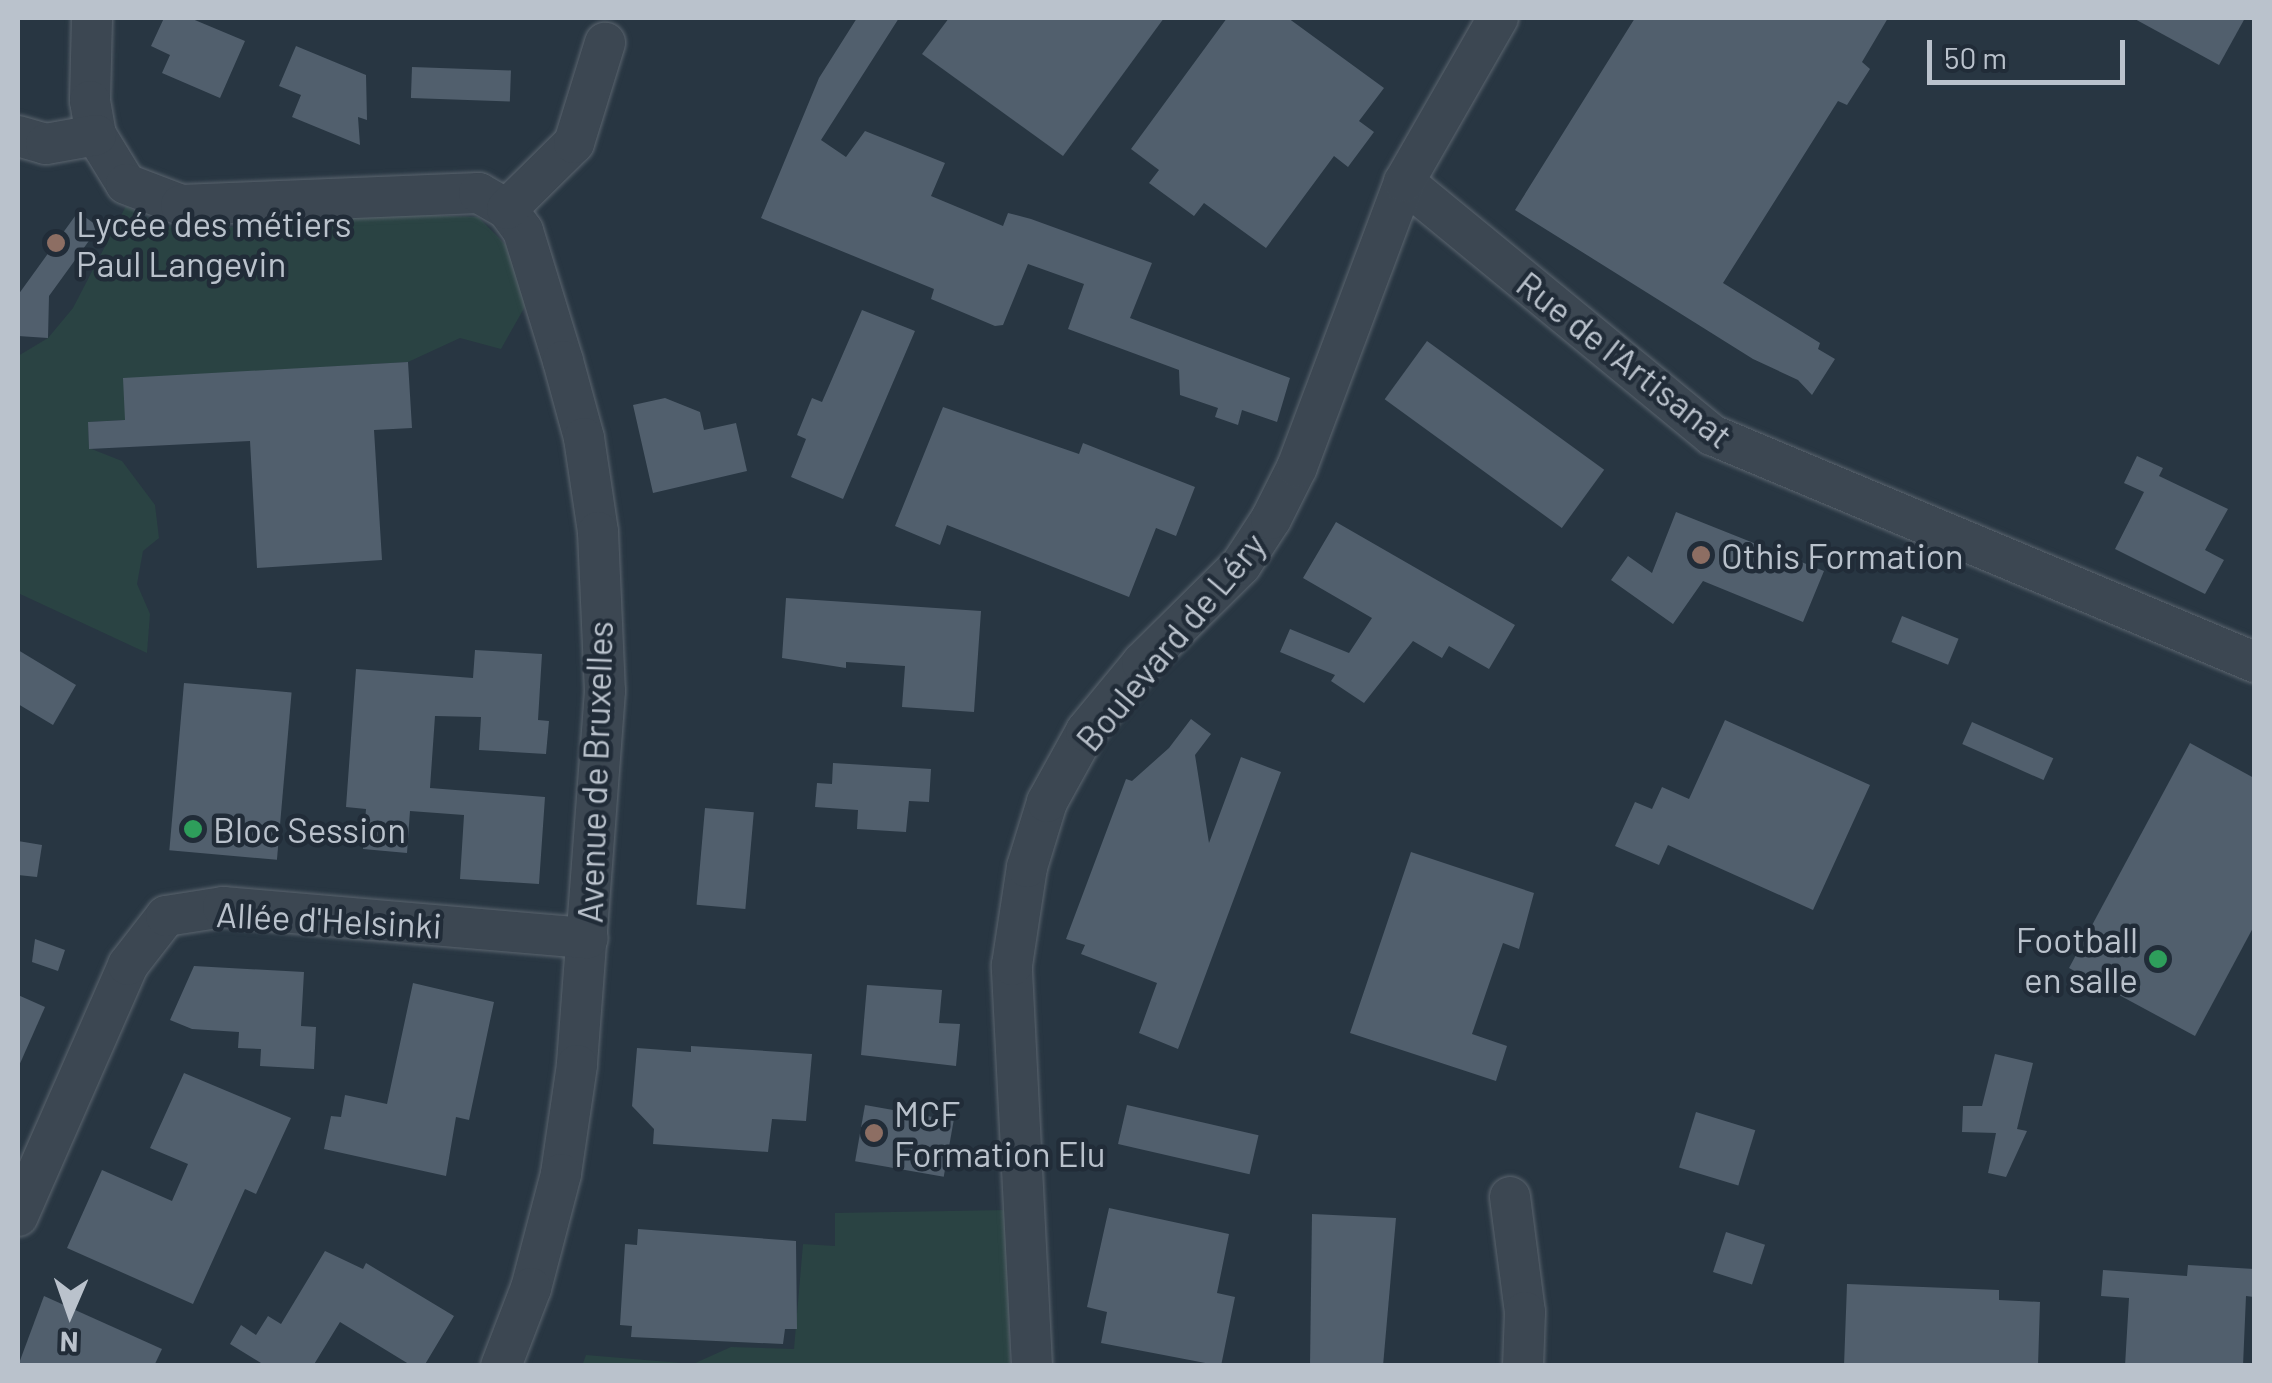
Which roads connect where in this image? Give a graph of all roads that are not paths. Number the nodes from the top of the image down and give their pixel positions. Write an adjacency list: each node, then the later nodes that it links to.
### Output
1 (92, 18): 4 (street)
2 (1498, 18): 6 (street, Boulevard de Léry)
3 (604, 42): 7 (street)
4 (96, 135): 5 (street); 7 (street)
5 (18, 136)
6 (1404, 182): 8 (street, Rue de l'Artisanat); 13 (street, Boulevard de Léry)
7 (507, 209): 9 (street, Avenue de Bruxelles)
8 (2254, 662)
9 (588, 938): 11 (street, Allée d'Helsinki); 12 (street, Avenue de Bruxelles)
10 (1510, 1196): 14 (street)
11 (18, 1216)
12 (501, 1366)
13 (1032, 1366)
14 (1523, 1366)

